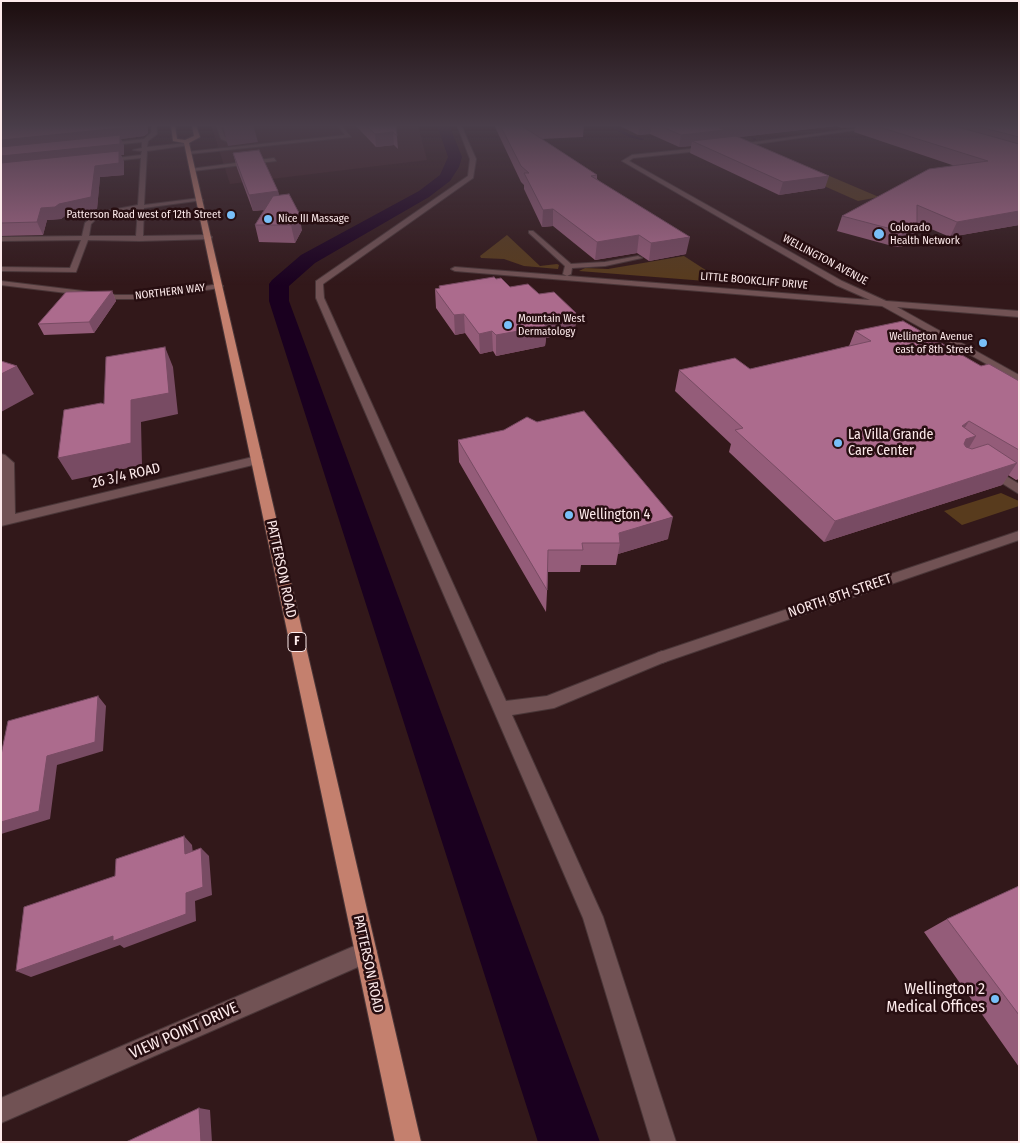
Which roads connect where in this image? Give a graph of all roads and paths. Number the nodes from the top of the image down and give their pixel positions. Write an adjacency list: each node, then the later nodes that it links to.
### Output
1 (143, 178): 6 (street)
2 (195, 178): 5 (main road, PATTERSON ROAD / F)
3 (469, 178): 28 (street)
4 (654, 178): 19 (street, WELLINGTON AVENUE)
5 (200, 200): 6 (street); 8 (main road, PATTERSON ROAD / F)
6 (140, 208): 10 (street); 11 (street)
7 (531, 232): 13 (street)
8 (208, 237): 11 (street); 18 (main road, PATTERSON ROAD / F)
9 (1, 239): 10 (street)
10 (85, 239): 11 (street); 14 (street)
11 (139, 239)
12 (638, 258): 13 (street)
13 (569, 266): 16 (street)
14 (1, 269)
15 (455, 269): 16 (street, LITTLE BOOKCLIFF DRIVE)
16 (567, 277): 19 (street, LITTLE BOOKCLIFF DRIVE)
17 (1, 283): 18 (street, NORTHERN WAY)
18 (219, 286): 23 (main road, PATTERSON ROAD / F)
19 (882, 302): 20 (street, LITTLE BOOKCLIFF DRIVE); 21 (street, WELLINGTON AVENUE)
20 (1019, 314)
21 (1019, 379)
22 (1, 457): 26 (street)
23 (257, 460): 26 (street, 26 3/4 ROAD); 29 (main road, PATTERSON ROAD / F)
24 (983, 465): 25 (street)
25 (1019, 490)
26 (5, 521)
27 (1019, 535): 28 (street, NORTH 8TH STREET)
28 (502, 709): 32 (street)
29 (366, 952): 30 (street, VIEW POINT DRIVE); 31 (main road, PATTERSON ROAD / F)
30 (1, 1111)
31 (408, 1142)
32 (664, 1142)

